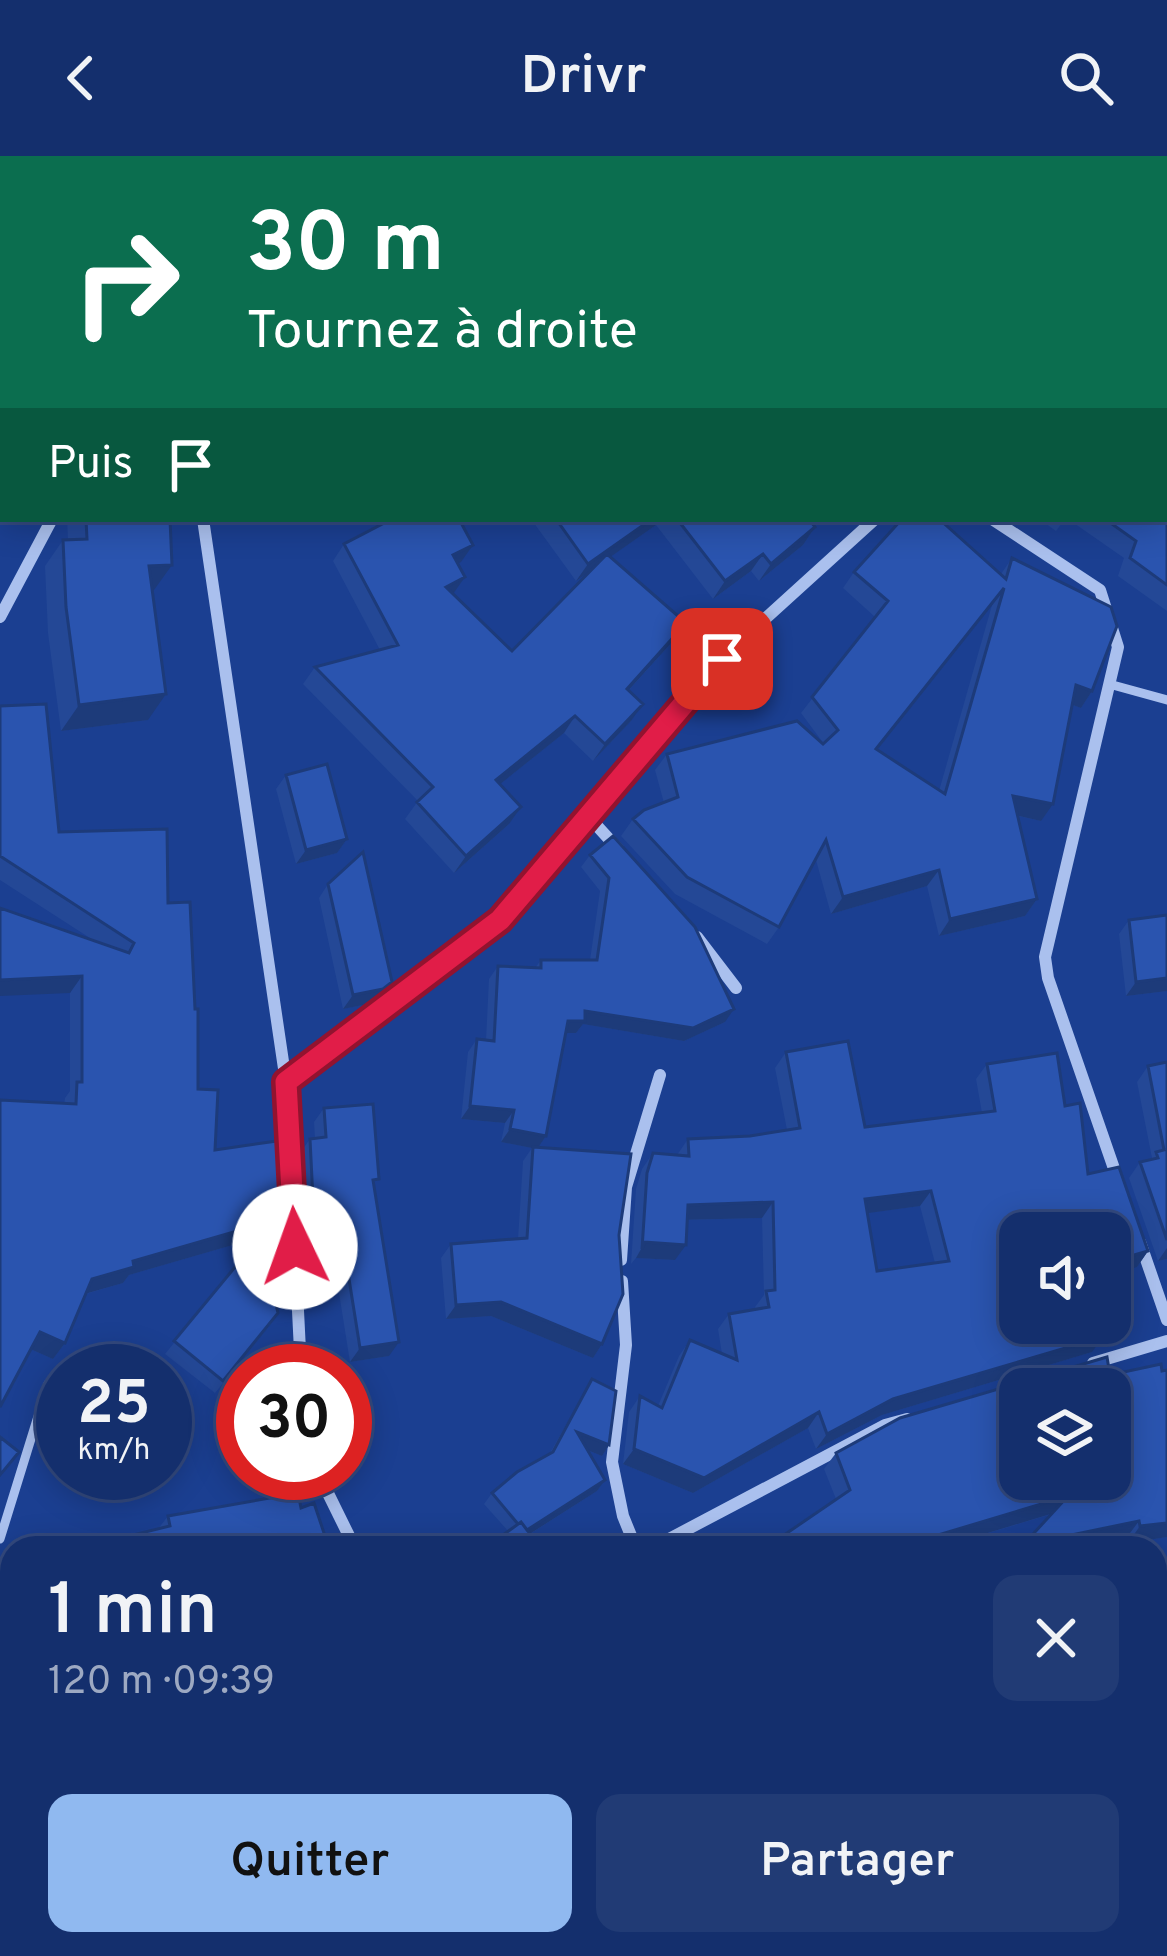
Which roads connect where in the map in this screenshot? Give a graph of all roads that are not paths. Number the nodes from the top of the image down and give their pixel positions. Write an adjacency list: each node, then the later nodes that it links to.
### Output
1 (50, 522): 5 (street)
2 (202, 522): 13 (street)
3 (872, 522): 8 (street)
4 (997, 522): 6 (street)
5 (0, 617)
6 (1108, 684): 7 (lane); 15 (street)
7 (1167, 700)
8 (588, 816): 9 (street); 13 (street)
9 (630, 862)
10 (693, 932): 11 (street)
11 (736, 988)
12 (660, 1075): 27 (street)
13 (286, 1082): 14 (street)
14 (291, 1176)
15 (1122, 1192)
16 (292, 1200): 20 (street)
17 (1137, 1234): 18 (street)
18 (1167, 1320)
19 (1167, 1341): 21 (street)
20 (300, 1344)
21 (1080, 1367)
22 (928, 1412): 28 (street)
23 (36, 1423): 25 (lane)
24 (331, 1500): 26 (street)
25 (1, 1536)
26 (349, 1536)
27 (631, 1536)
28 (675, 1536)

